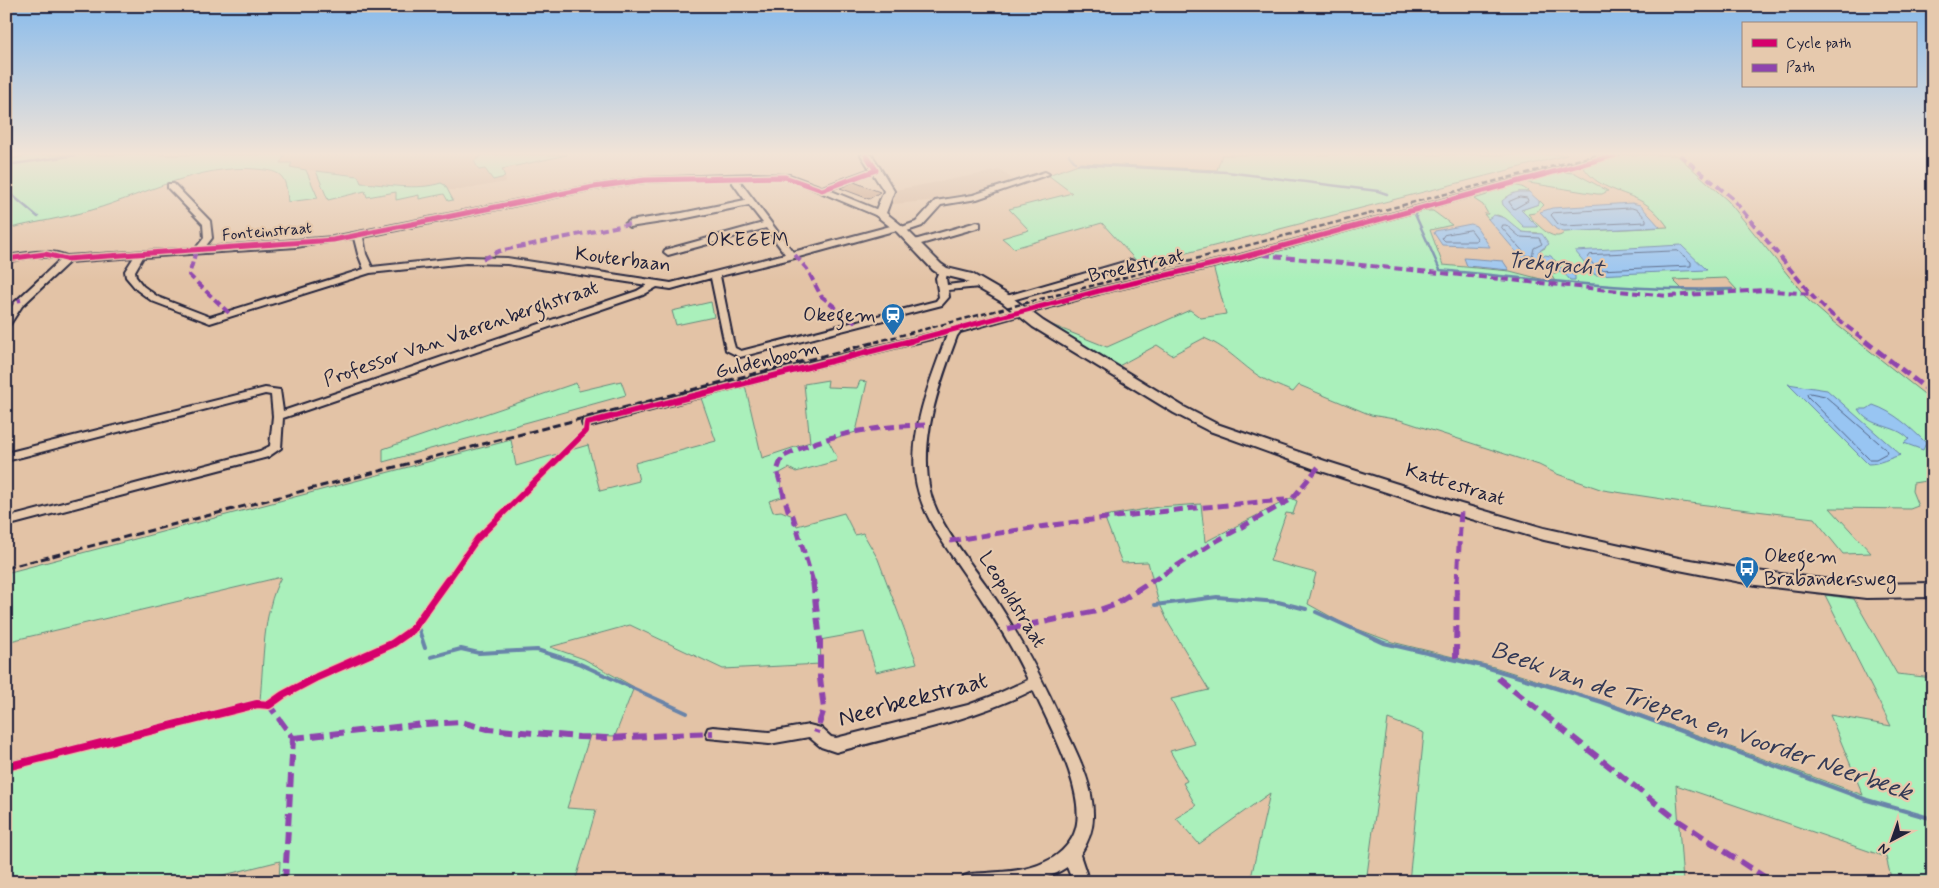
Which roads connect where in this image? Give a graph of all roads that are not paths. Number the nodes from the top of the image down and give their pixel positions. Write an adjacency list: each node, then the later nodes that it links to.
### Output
1 (180, 196): 16 (street)
2 (553, 196): 14 (street, Fonteinstraat)
3 (746, 196): 8 (street)
4 (838, 196): 9 (street, Fonteinstraat)
5 (887, 196): 9 (main road)
6 (976, 196): 13 (street, Kouterbaan)
7 (1464, 196): 30 (street, Broekstraat)
8 (750, 202): 10 (street); 11 (street)
9 (880, 214): 13 (main road)
10 (628, 224)
11 (766, 225): 17 (street); 19 (street)
12 (977, 225): 15 (street)
13 (899, 228): 15 (main road); 19 (street, Kouterbaan)
14 (358, 236): 16 (street, Fonteinstraat); 23 (street)
15 (914, 243): 24 (main road)
16 (198, 251): 18 (street, Fonteinstraat)
17 (668, 252)
18 (140, 256): 21 (street, Fonteinstraat); 23 (street, Kouterbaan)
19 (792, 256): 25 (street, Kouterbaan)
20 (6, 259): 21 (street, Fonteinstraat)
21 (65, 260): 31 (street)
22 (1131, 263): 29 (street)
23 (369, 270): 27 (street, Kouterbaan)
24 (943, 271): 26 (main road, Kattestraat); 28 (street)
25 (715, 275): 27 (street, Kouterbaan); 28 (street)
26 (980, 284): 28 (street); 29 (main road, Kattestraat)
27 (654, 285): 33 (street, Professor Van Vaerenberghstraat)
28 (943, 288)
29 (1006, 299): 30 (main road, Kattestraat)
30 (1022, 312): 32 (street); 37 (main road, Kattestraat)
31 (6, 324)
32 (957, 330): 34 (street, Guldenboom); 38 (street, Leopoldstraat)
33 (278, 416): 35 (street); 36 (street)
34 (587, 423)
35 (6, 457)
36 (6, 522)
37 (1933, 590)
38 (1037, 682): 39 (street, Neerbeekstraat); 40 (street, Leopoldstraat)
39 (713, 733)
40 (1071, 854): 41 (street, Leopoldstraat); 42 (street)
41 (970, 882)
42 (1081, 882)

